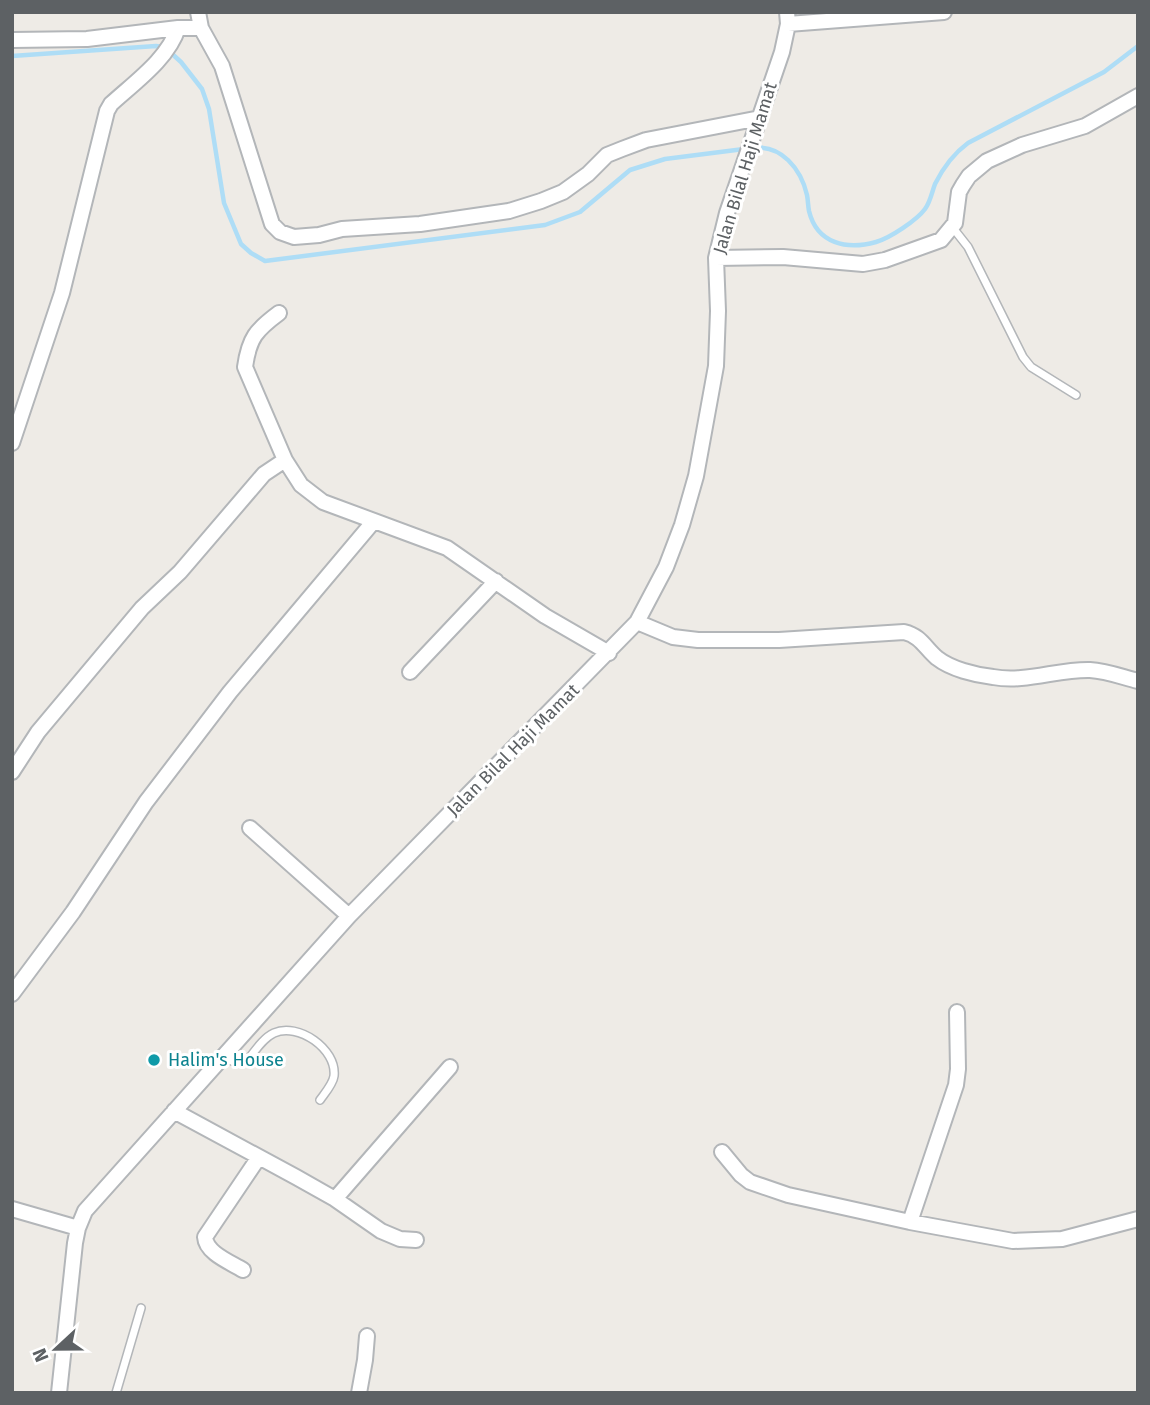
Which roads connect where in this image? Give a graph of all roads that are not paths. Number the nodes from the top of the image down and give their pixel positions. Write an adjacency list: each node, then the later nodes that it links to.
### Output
1 (198, 12): 5 (street)
2 (944, 12): 3 (street)
3 (881, 14): 4 (street)
4 (788, 18): 9 (street, Jalan Bilal Haji Mamat)
5 (201, 28): 6 (street); 9 (street)
6 (176, 33): 7 (street); 14 (street)
7 (12, 40)
8 (1138, 96): 10 (street)
9 (760, 118): 11 (street, Jalan Bilal Haji Mamat)
10 (953, 228): 11 (street); 13 (lane)
11 (716, 258): 18 (street, Jalan Bilal Haji Mamat)
12 (279, 313): 15 (street)
13 (1076, 395)
14 (12, 443)
15 (285, 460): 16 (street); 22 (street)
16 (374, 521): 17 (street); 25 (street)
17 (496, 582): 19 (street); 20 (street)
18 (637, 622): 19 (street, Jalan Bilal Haji Mamat); 21 (street)
19 (609, 653): 24 (street, Jalan Bilal Haji Mamat)
20 (410, 672)
21 (1138, 681)
22 (12, 772)
23 (250, 828): 24 (street)
24 (349, 916): 27 (street, Jalan Bilal Haji Mamat)
25 (12, 994)
26 (957, 1012): 36 (street)
27 (222, 1056): 29 (lane); 30 (street, Jalan Bilal Haji Mamat)
28 (450, 1067): 33 (street)
29 (320, 1100)
30 (174, 1111): 32 (street); 37 (street, Jalan Bilal Haji Mamat)
31 (722, 1152): 36 (street)
32 (259, 1157): 33 (street); 39 (street)
33 (335, 1199): 38 (street)
34 (12, 1209): 37 (street)
35 (1138, 1219): 36 (street)
36 (910, 1222)
37 (78, 1228): 42 (street, Jalan Bilal Haji Mamat)
38 (416, 1240)
39 (243, 1270)
40 (142, 1308): 43 (lane)
41 (367, 1336): 44 (street)
42 (59, 1393)
43 (116, 1393)
44 (359, 1393)

